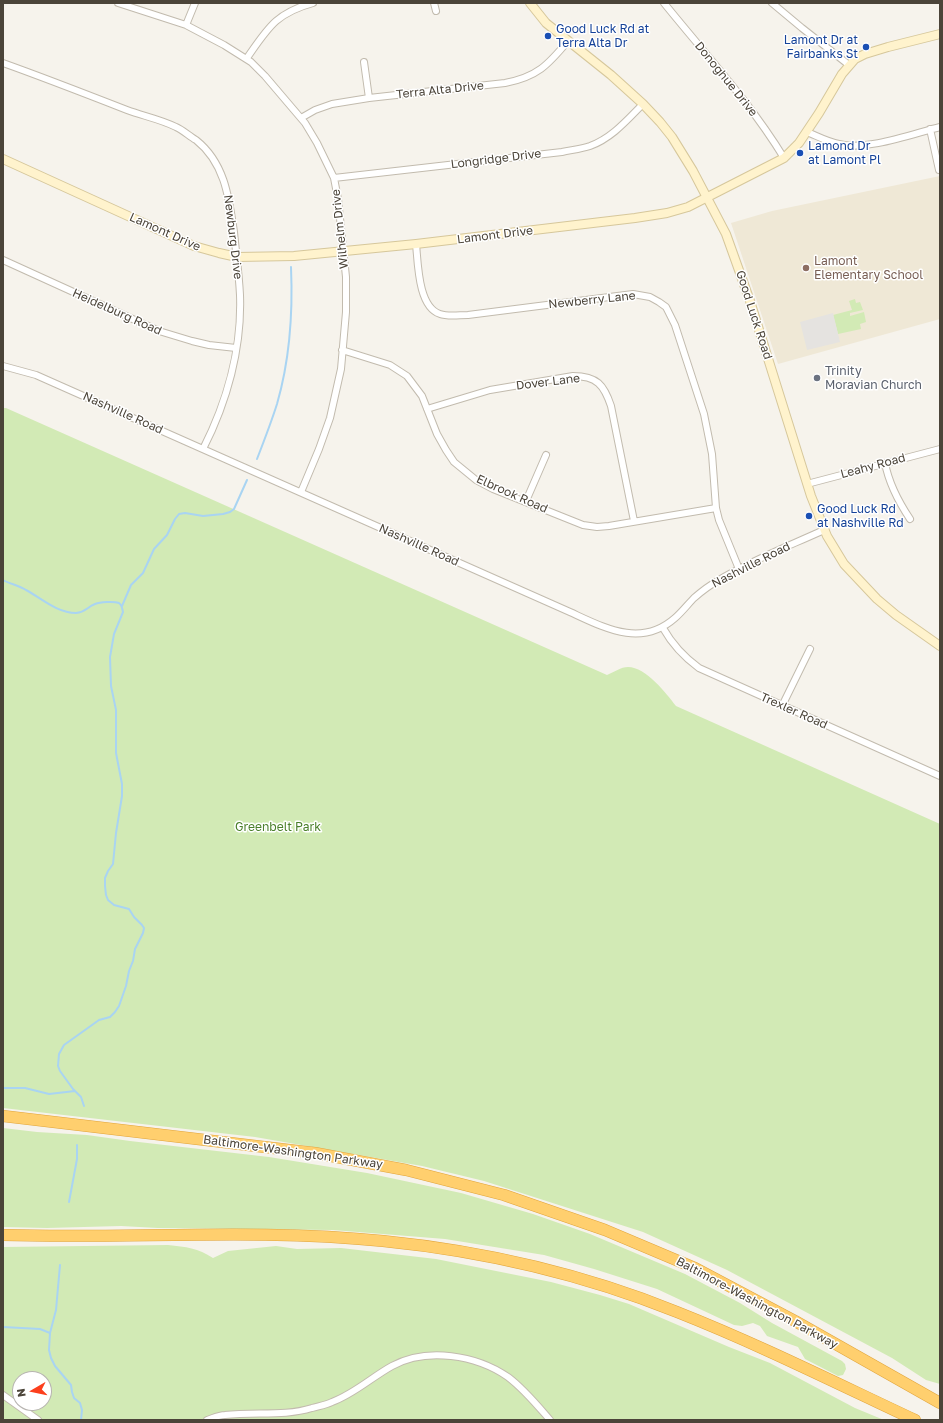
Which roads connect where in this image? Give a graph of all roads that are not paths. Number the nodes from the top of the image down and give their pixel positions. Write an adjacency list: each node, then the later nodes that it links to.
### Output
1 (118, 3): 9 (street, Wilhelm Drive)
2 (195, 3): 9 (street)
3 (313, 3): 12 (street)
4 (434, 3): 8 (street)
5 (530, 3): 11 (street, Good Luck Road)
6 (664, 3): 22 (street, Donoghue Drive)
7 (772, 3): 15 (street)
8 (436, 11)
9 (186, 25): 12 (street, Wilhelm Drive)
10 (940, 34): 15 (street, Lamont Drive)
11 (568, 41): 16 (street, Terra Alta Drive); 17 (street, Good Luck Road)
12 (247, 58): 18 (street, Wilhelm Drive)
13 (364, 62): 16 (street)
14 (3, 63): 29 (street, Newburg Drive)
15 (849, 65): 21 (street, Lamont Drive)
16 (369, 98): 18 (street, Terra Alta Drive)
17 (643, 104): 25 (street, Longridge Drive); 26 (street, Good Luck Road)
18 (301, 118): 25 (street, Wilhelm Drive)
19 (940, 127): 20 (street)
20 (930, 130): 21 (street); 24 (street)
21 (807, 132): 22 (street, Lamont Drive)
22 (784, 158): 26 (street, Lamont Drive)
23 (3, 159): 29 (street, Lamont Drive)
24 (939, 170)
25 (334, 178): 28 (street, Wilhelm Drive)
26 (707, 198): 27 (street, Lamont Drive); 39 (street, Good Luck Road)
27 (416, 244): 28 (street, Lamont Drive); 42 (street, Newberry Lane)
28 (343, 251): 29 (street, Lamont Drive); 32 (street, Wilhelm Drive)
29 (237, 256): 31 (street, Newburg Drive)
30 (3, 260): 31 (street, Heidelburg Road)
31 (236, 348): 35 (street, Newburg Drive)
32 (342, 350): 34 (street, Elbrook Road); 40 (street, Wilhelm Drive)
33 (3, 366): 35 (street, Nashville Road)
34 (427, 409): 41 (street, Elbrook Road); 44 (street, Dover Lane)
35 (203, 449): 40 (street, Nashville Road)
36 (940, 449): 38 (street, Leahy Road)
37 (546, 455): 41 (street)
38 (885, 463): 39 (street, Leahy Road); 43 (street)
39 (807, 484): 45 (street, Good Luck Road)
40 (301, 492): 47 (street, Nashville Road)
41 (526, 501): 44 (street, Elbrook Road)
42 (716, 508): 44 (street, Elbrook Road); 46 (street, Newberry Lane)
43 (910, 519)
44 (634, 521)
45 (824, 530): 46 (street, Nashville Road); 48 (street, Good Luck Road)
46 (739, 569): 47 (street, Nashville Road)
47 (663, 628): 50 (street, Trexler Road)
48 (940, 645)
49 (810, 649): 50 (street)
50 (782, 706): 51 (street, Trexler Road)
51 (940, 776)
52 (3, 1116): 55 (highway, Baltimore-Washington Parkway)
53 (3, 1235): 59 (highway)
54 (3, 1395): 56 (street)
55 (940, 1403)
56 (38, 1420)
57 (207, 1420): 58 (street)
58 (550, 1420)
59 (914, 1420)

